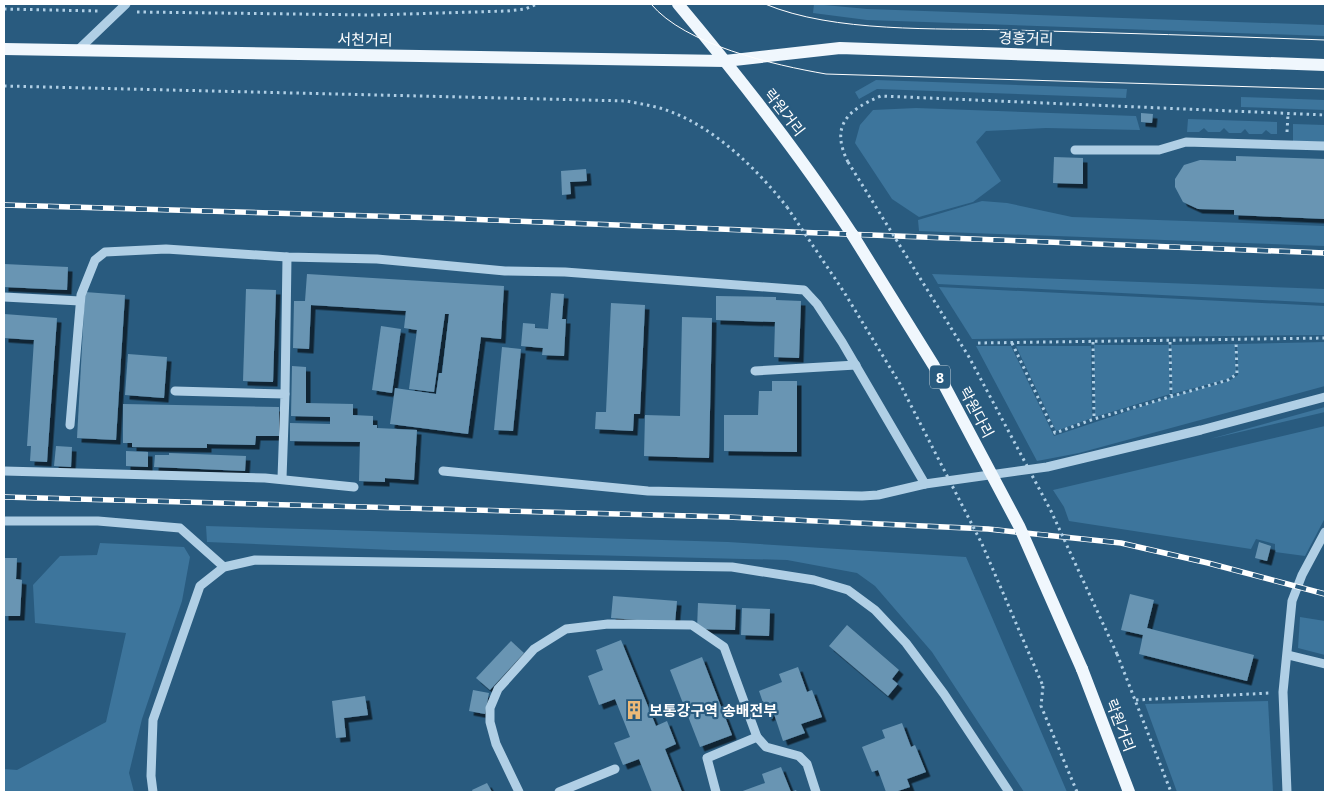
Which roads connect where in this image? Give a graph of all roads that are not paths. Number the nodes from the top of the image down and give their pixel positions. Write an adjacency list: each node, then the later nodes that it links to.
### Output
1 (126, 4): 4 (street)
2 (678, 4): 5 (main road, 8)
3 (4, 49): 4 (main road, 서천거리)
4 (78, 50): 5 (main road, 서천거리)
5 (726, 60): 6 (main road, 경흥거리); 9 (main road, 락원거리 / 8)
6 (1325, 65)
7 (1325, 146): 8 (street)
8 (1075, 150)
9 (819, 183): 29 (main road, 락원다리 / 8, bridge)
10 (287, 257): 12 (street); 13 (street); 16 (street)
11 (4, 297): 12 (street)
12 (80, 301): 18 (street)
13 (856, 366): 14 (street); 22 (street)
14 (755, 370)
15 (175, 391): 16 (street)
16 (284, 394): 21 (street)
17 (1325, 397): 22 (street)
18 (70, 425)
19 (4, 471): 21 (street)
20 (443, 471): 22 (street)
21 (282, 478): 23 (street)
22 (926, 484)
23 (354, 487)
24 (4, 521): 26 (street)
25 (1325, 532): 27 (street)
26 (224, 568): 32 (street); 37 (street)
27 (1288, 655): 28 (street); 39 (street)
28 (1325, 664)
29 (1082, 669): 38 (main road, 락원거리)
30 (757, 736): 33 (street); 35 (street); 36 (street)
31 (615, 769): 34 (street)
32 (153, 792)
33 (519, 792)
34 (559, 792)
35 (716, 792)
36 (816, 792)
37 (1010, 792)
38 (1129, 792)
39 (1287, 792)

